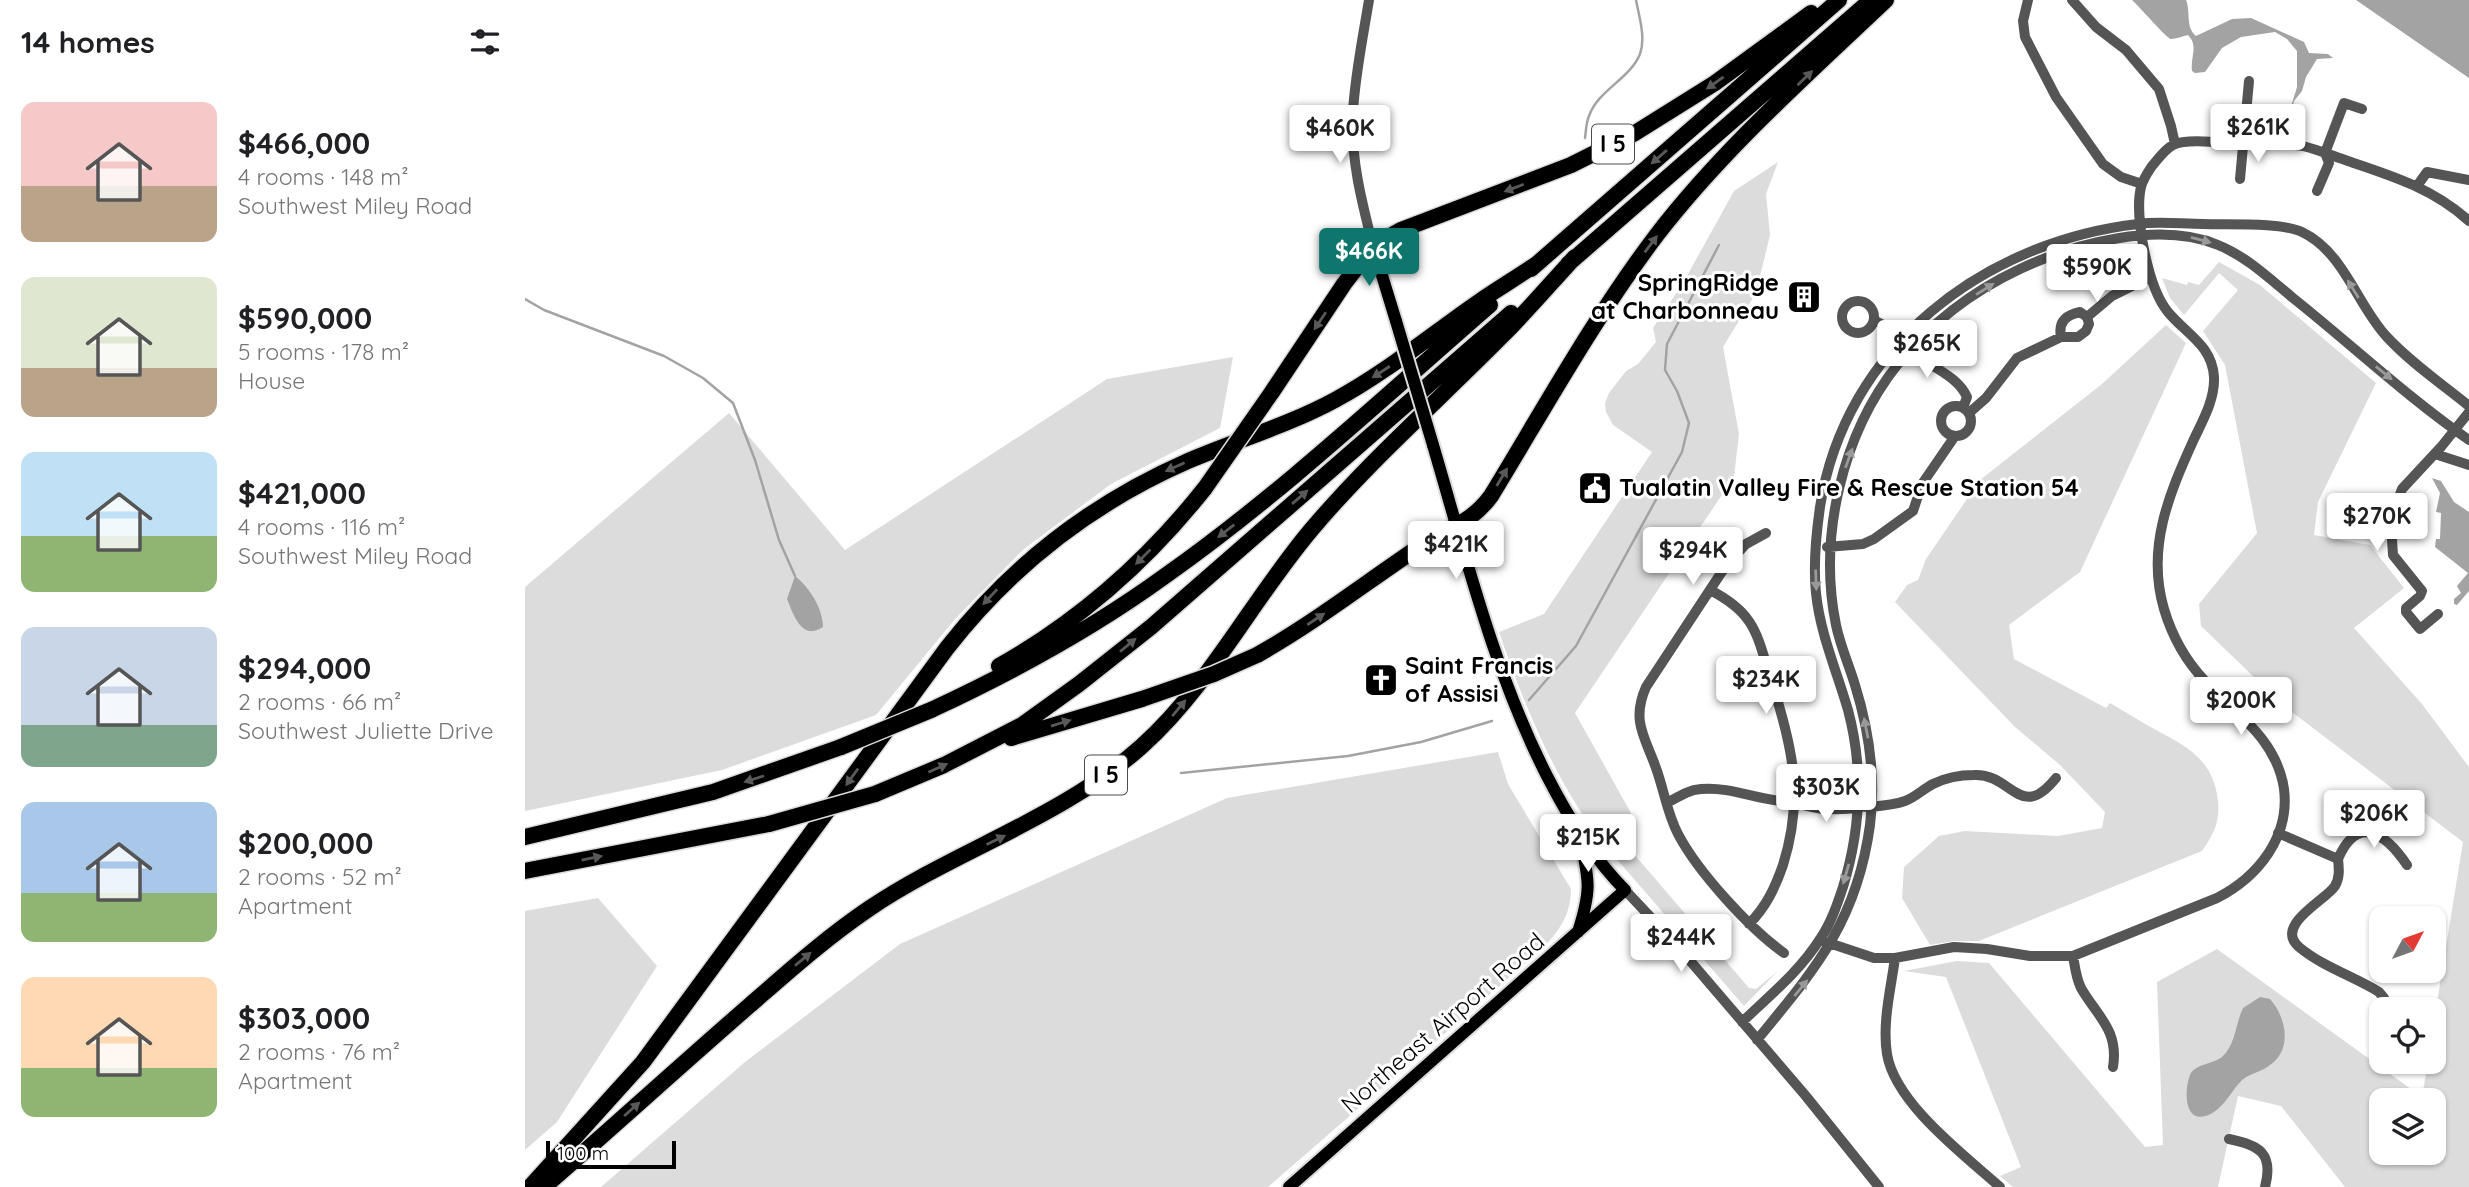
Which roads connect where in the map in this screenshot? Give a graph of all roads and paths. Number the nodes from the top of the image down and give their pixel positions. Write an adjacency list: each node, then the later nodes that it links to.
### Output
1 (1369, 0): 20 (street)
2 (1830, 0): 20 (highway, I 5, one-way to 20)
3 (1839, 0): 22 (highway, I 5, one-way to 22)
4 (1871, 0): 21 (highway, I 5)
5 (1886, 0): 36 (highway, I 5, one-way to 5)
6 (2028, 0): 15 (street)
7 (2072, 0): 10 (street)
8 (2249, 81): 11 (street)
9 (2362, 110): 12 (street)
10 (2175, 144): 11 (street); 15 (street)
11 (2245, 144): 12 (street); 13 (street)
12 (2325, 153): 16 (street); 17 (street)
13 (2241, 179)
14 (2469, 180): 16 (street)
15 (2141, 184): 19 (street)
16 (2417, 186): 18 (street)
17 (2317, 191)
18 (2469, 221)
19 (2141, 229): 23 (street); 27 (street); 28 (street, one-way to 19); 29 (street, one-way to 19); 31 (street, one-way to 31)
20 (1373, 246): 36 (main road, bridge); 42 (highway, I 5, one-way to 42, bridge)
21 (1575, 257): 43 (highway, I 5, one-way to 21); 72 (highway, I 5, one-way to 21)
22 (1538, 263): 42 (highway, I 5, one-way to 42); 71 (highway, I 5, one-way to 71)
23 (2150, 277): 24 (street); 52 (street)
24 (2087, 317): 26 (street); 26 (street)
25 (1874, 320): 27 (street)
26 (2061, 337): 30 (street)
27 (1903, 338): 28 (street); 38 (street)
28 (1913, 346): 30 (street); 39 (street, one-way to 28)
29 (2469, 409): 31 (street)
30 (1966, 410): 32 (street); 32 (street)
31 (2455, 430): 33 (street); 34 (street)
32 (1955, 436): 39 (street)
33 (2469, 440)
34 (2435, 454): 35 (street); 41 (street)
35 (2469, 465)
36 (1457, 527): 43 (highway, I 5, one-way to 36, bridge); 53 (main road)
37 (1766, 533): 40 (street)
38 (1816, 547): 39 (street); 48 (street, one-way to 48)
39 (1831, 547): 49 (street, one-way to 39)
40 (1710, 590): 45 (street); 46 (street)
41 (2438, 614)
42 (957, 698): 50 (highway, I 5, one-way to 50, bridge)
43 (972, 751): 58 (highway, I 5, one-way to 43, bridge)
44 (2056, 778): 49 (street)
45 (1796, 802): 46 (street); 48 (street); 60 (street)
46 (1667, 803): 60 (street)
47 (2332, 805): 54 (street)
48 (1859, 807): 49 (street); 62 (street, one-way to 62)
49 (1872, 807): 62 (street)
50 (622, 814): 51 (highway, I 5); 55 (highway, I 5)
51 (525, 827)
52 (2278, 832): 56 (street); 64 (street)
53 (1579, 834): 59 (main road); 61 (main road)
54 (2357, 834): 56 (street); 57 (street)
55 (525, 838)
56 (2339, 859): 66 (street)
57 (2407, 864)
58 (525, 871)
59 (1625, 890): 61 (main road, Northeast Airport Road); 67 (street)
60 (1749, 924): 63 (street)
61 (1578, 932): 73 (main road, Northeast Airport Road)
62 (1826, 941): 65 (street); 67 (street); 68 (street, one-way to 62)
63 (1784, 953)
64 (2073, 956): 65 (street); 69 (street)
65 (1895, 958): 75 (street)
66 (2383, 997)
67 (1742, 1022): 68 (street)
68 (1758, 1040): 74 (street)
69 (2113, 1067)
70 (2229, 1139): 76 (street)
71 (530, 1187)
72 (544, 1187)
73 (1289, 1187)
74 (1879, 1187)
75 (2000, 1187)
76 (2265, 1187)

